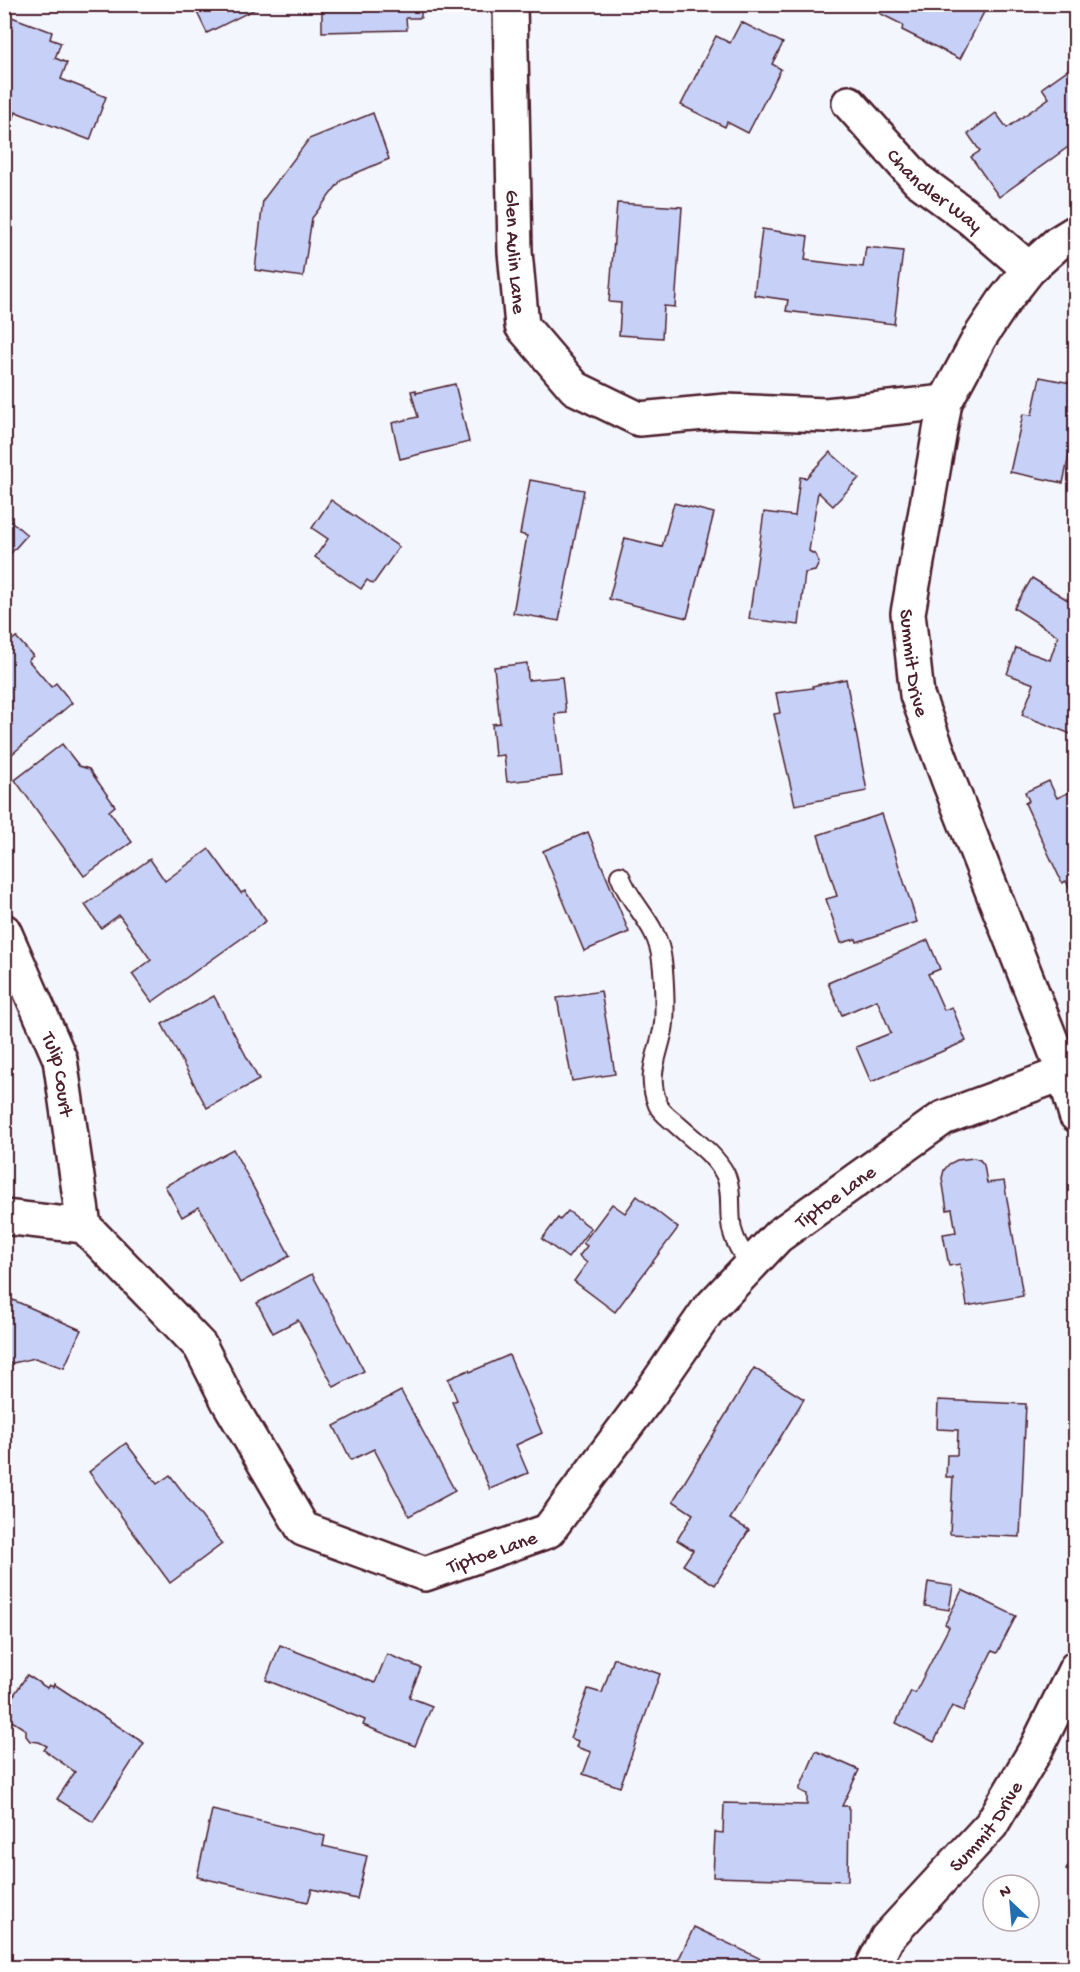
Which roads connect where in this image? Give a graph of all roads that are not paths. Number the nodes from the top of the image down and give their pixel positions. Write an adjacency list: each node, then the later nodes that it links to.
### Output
1 (510, 4): 5 (street, Glen Aulin Lane)
2 (849, 103): 4 (street, Chandler Way)
3 (1076, 232): 4 (street, Summit Drive)
4 (1029, 269): 5 (street, Summit Drive)
5 (945, 402): 8 (street, Summit Drive)
6 (620, 876): 12 (lane)
7 (4, 931): 11 (street, Tulip Court)
8 (1064, 1073): 9 (street, Summit Drive); 12 (street, Tiptoe Lane)
9 (1076, 1115)
10 (4, 1217): 11 (street)
11 (84, 1226): 12 (street, Tiptoe Lane)
12 (751, 1265)
13 (1076, 1668): 14 (street, Summit Drive)
14 (872, 1968)

